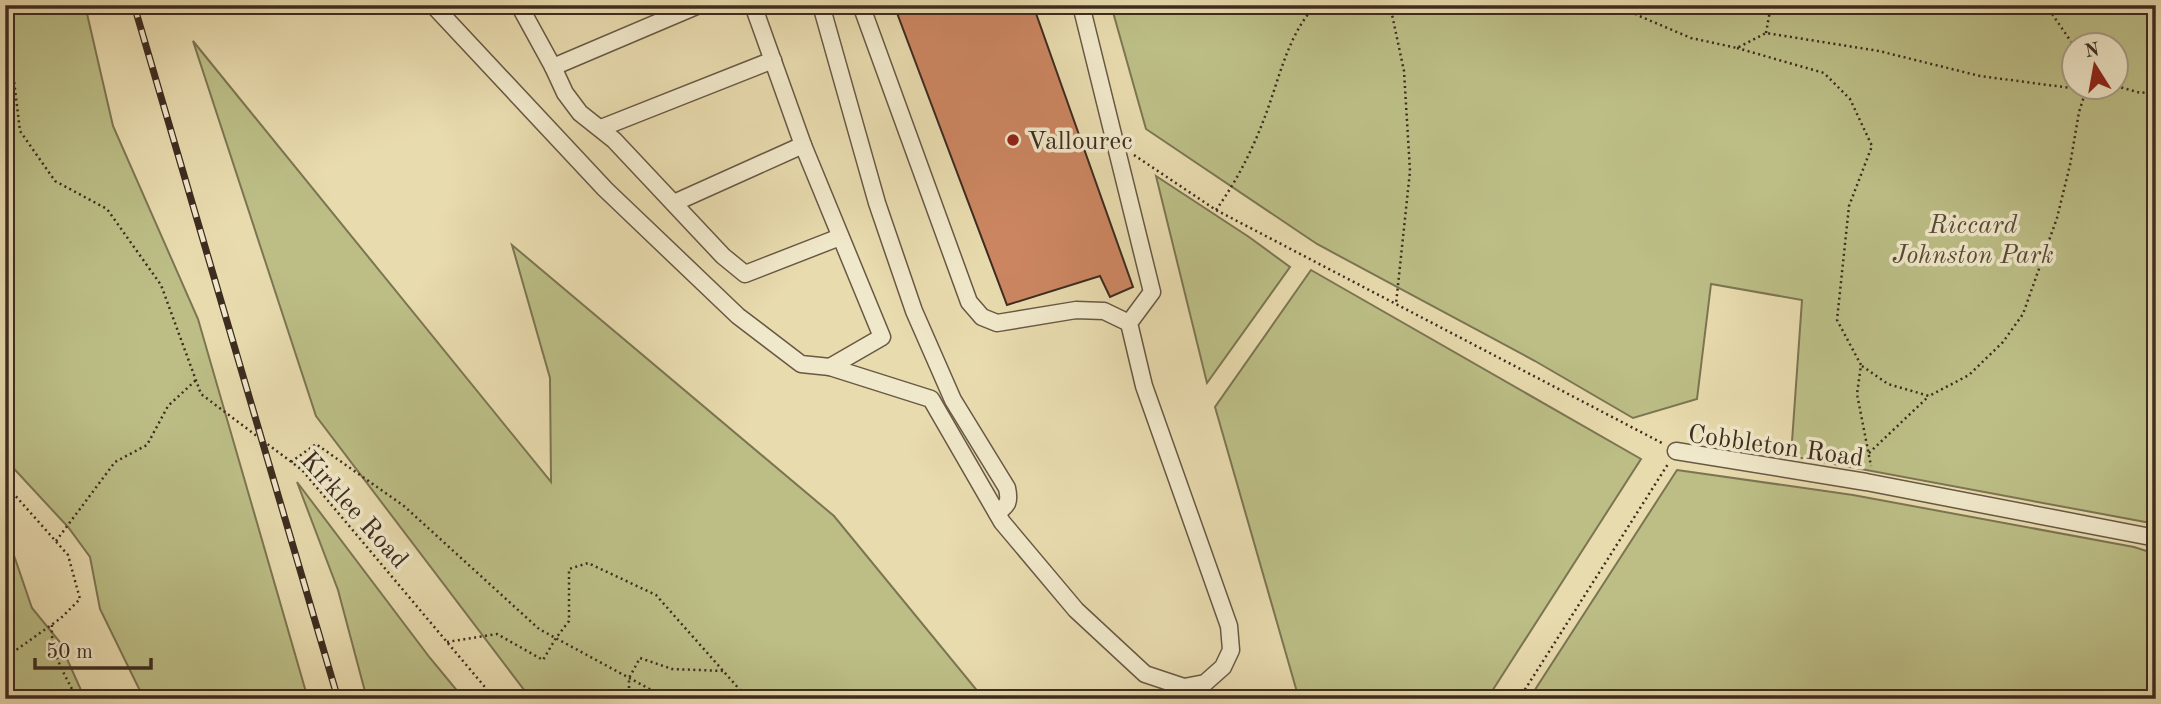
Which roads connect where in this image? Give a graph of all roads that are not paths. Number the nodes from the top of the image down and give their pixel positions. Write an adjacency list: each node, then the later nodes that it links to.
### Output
1 (433, 5): 15 (lane)
2 (519, 5): 9 (lane)
3 (699, 5): 9 (lane)
4 (753, 5): 8 (lane)
5 (821, 5): 17 (lane)
6 (861, 5): 14 (lane)
7 (1081, 5): 14 (lane)
8 (773, 60): 10 (lane); 11 (lane)
9 (553, 66): 10 (lane)
10 (601, 128): 12 (lane)
11 (803, 145): 12 (lane); 13 (lane)
12 (674, 203): 13 (lane)
13 (840, 237): 15 (lane)
14 (1129, 323): 17 (lane)
15 (830, 367): 17 (lane)
16 (1676, 451): 18 (lane, Cobbleton Road)
17 (997, 513)
18 (2156, 538)

